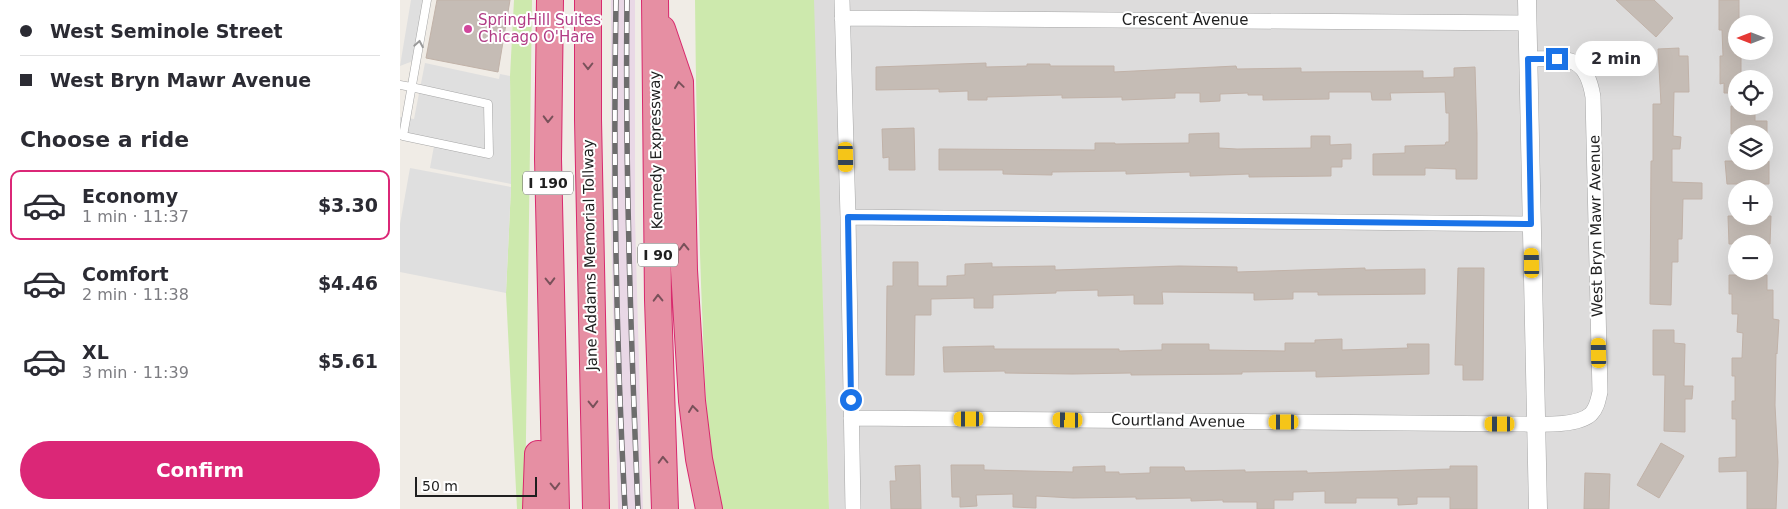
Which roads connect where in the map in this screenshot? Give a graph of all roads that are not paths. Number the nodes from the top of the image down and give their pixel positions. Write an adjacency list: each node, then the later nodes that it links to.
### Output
1 (427, 0): 11 (lane, one-way to 1)
2 (550, 0): 14 (highway, I 190, one-way to 14)
3 (588, 0): 19 (highway, Jane Addams Memorial Tollway, one-way to 19)
4 (842, 0): 7 (street)
5 (1527, 0): 8 (street)
6 (655, 5): 20 (highway, Kennedy Expressway / I 90, one-way to 6); 21 (highway, one-way to 6)
7 (842, 18): 8 (street, Crescent Avenue); 12 (street)
8 (1528, 23): 9 (street)
9 (1528, 59): 13 (street); 16 (street, West Bryn Mawr Avenue)
10 (400, 85): 11 (lane)
11 (411, 87): 11 (lane)
12 (848, 217): 13 (street); 15 (street)
13 (1531, 224): 16 (street)
14 (552, 367): 17 (highway); 18 (highway, I 190, one-way to 18)
15 (851, 418): 16 (street, Courtland Avenue); 22 (street)
16 (1536, 424): 23 (street)
17 (536, 509)
18 (556, 509)
19 (596, 509)
20 (665, 509)
21 (709, 509)
22 (853, 509)
23 (1538, 509)

